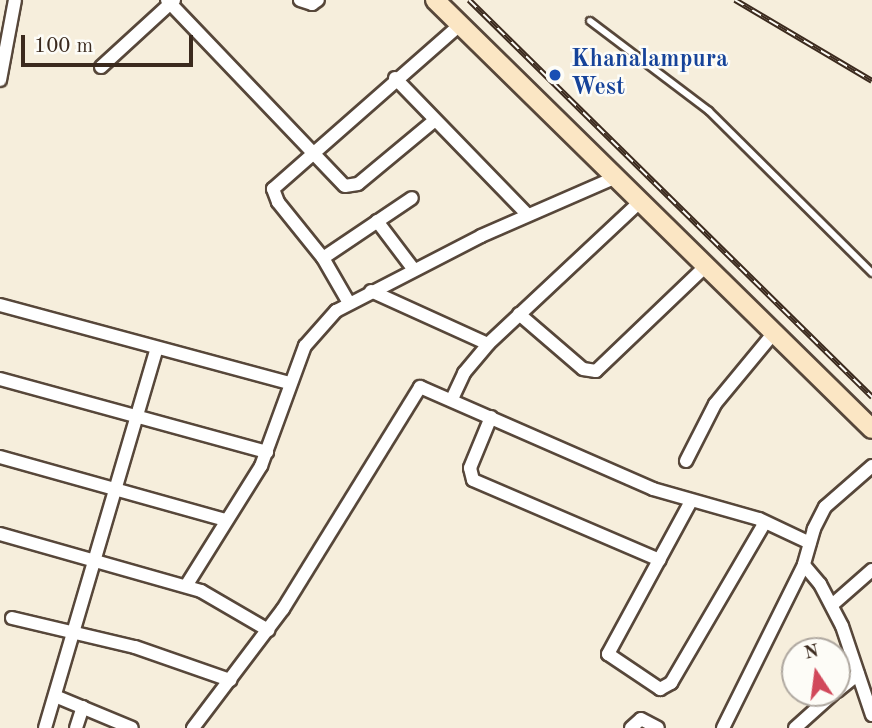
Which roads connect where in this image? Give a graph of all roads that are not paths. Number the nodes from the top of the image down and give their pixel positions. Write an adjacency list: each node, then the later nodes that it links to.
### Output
1 (15, 0): 10 (street)
2 (300, 0): 3 (street)
3 (318, 0)
4 (435, 0): 7 (main road)
5 (170, 1): 8 (street); 12 (street)
6 (590, 21): 21 (lane)
7 (461, 24): 9 (street); 13 (main road)
8 (101, 67)
9 (395, 78): 11 (street); 12 (street)
10 (0, 80)
11 (435, 120): 12 (street); 16 (street)
12 (312, 152): 18 (street)
13 (616, 177): 15 (main road); 16 (street)
14 (412, 198): 17 (street)
15 (641, 201): 19 (main road); 25 (street)
16 (527, 214): 20 (street)
17 (377, 221): 18 (street); 20 (street)
18 (323, 258): 23 (street)
19 (705, 267): 25 (street); 26 (main road)
20 (414, 270): 22 (street)
21 (872, 273)
22 (371, 291): 23 (street); 27 (street)
23 (349, 303): 30 (street)
24 (0, 305): 28 (street)
25 (519, 314): 27 (street)
26 (773, 334): 34 (main road); 37 (street)
27 (488, 344): 31 (street)
28 (157, 348): 30 (street); 33 (street)
29 (0, 379): 33 (street)
30 (289, 383): 35 (street)
31 (452, 399): 32 (street); 52 (street)
32 (491, 416): 40 (street); 45 (street)
33 (137, 419): 35 (street); 39 (street)
34 (872, 429)
35 (267, 452): 41 (street)
36 (0, 457): 39 (street)
37 (687, 461)
38 (872, 466): 44 (street)
39 (117, 489): 41 (street); 46 (street)
40 (690, 503): 42 (street); 45 (street)
41 (226, 520): 49 (street)
42 (765, 522): 44 (street); 45 (street)
43 (0, 534): 46 (street)
44 (810, 543): 47 (street)
45 (660, 560)
46 (96, 561): 49 (street); 53 (street)
47 (804, 565): 50 (street); 67 (street)
48 (872, 570): 50 (street)
49 (186, 586): 52 (street)
50 (832, 606): 54 (street)
51 (12, 618): 53 (street)
52 (268, 630): 55 (street)
53 (73, 635): 55 (street); 57 (street)
54 (858, 674): 56 (street); 60 (street)
55 (230, 680): 64 (street)
56 (851, 680)
57 (55, 696): 58 (street); 61 (street)
58 (83, 707): 62 (street); 63 (street)
59 (819, 707): 68 (street)
60 (872, 715)
61 (45, 728)
62 (76, 728)
63 (132, 728)
64 (193, 728)
65 (632, 728): 66 (street)
66 (658, 728)
67 (723, 728)
68 (796, 728)

